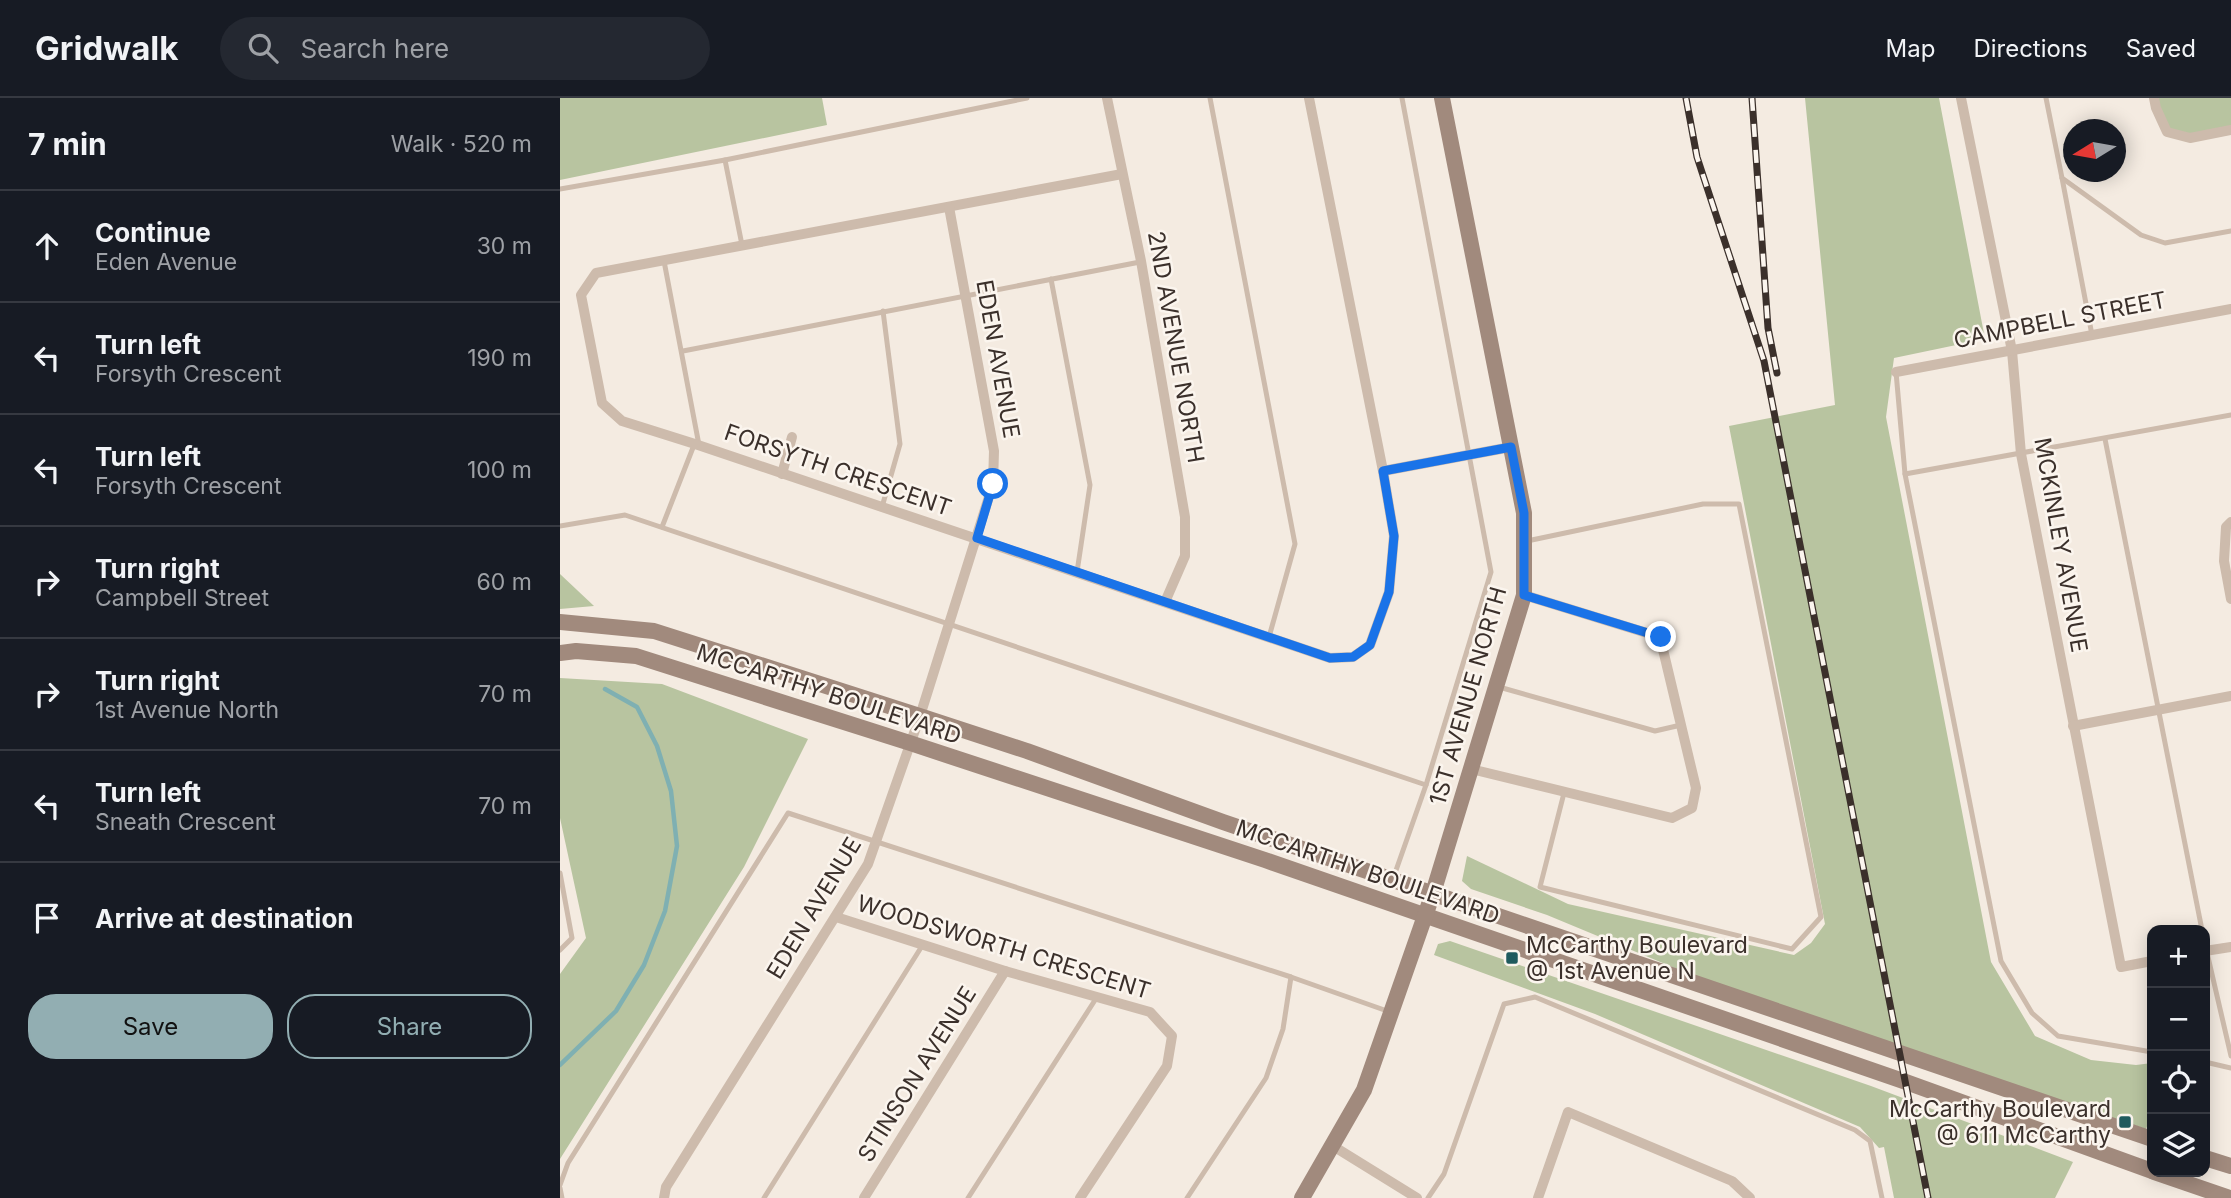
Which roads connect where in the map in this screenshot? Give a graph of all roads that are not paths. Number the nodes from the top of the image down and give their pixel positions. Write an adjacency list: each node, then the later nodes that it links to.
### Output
1 (1027, 98): 11 (lane)
2 (1107, 98): 12 (street, 2ND AVENUE NORTH)
3 (1210, 98): 50 (lane)
4 (1309, 98): 35 (street, FORSYTH CRESCENT)
5 (1402, 98): 34 (lane)
6 (1442, 98): 32 (main road, 1ST AVENUE NORTH)
7 (1961, 98): 26 (street, MCKINLEY AVENUE)
8 (2046, 98): 13 (lane)
9 (2154, 98): 10 (street)
10 (2231, 130)
11 (725, 160): 14 (lane); 17 (lane)
12 (1122, 174): 15 (street, FORSYTH CRESCENT); 19 (street, 2ND AVENUE NORTH)
13 (2062, 178): 16 (lane); 24 (lane)
14 (560, 189)
15 (949, 207): 17 (street, FORSYTH CRESCENT); 21 (street, EDEN AVENUE)
16 (2231, 230)
17 (742, 245): 18 (street, FORSYTH CRESCENT)
18 (664, 261): 25 (lane); 31 (street, FORSYTH CRESCENT)
19 (1141, 261): 20 (lane); 47 (street, 2ND AVENUE NORTH)
20 (1051, 279): 21 (lane); 44 (lane)
21 (966, 297): 23 (lane); 42 (street, EDEN AVENUE)
22 (2231, 309): 24 (street, CAMPBELL STREET)
23 (883, 311): 25 (lane); 38 (lane)
24 (2092, 335): 26 (street, CAMPBELL STREET)
25 (682, 351): 31 (lane)
26 (2012, 351): 27 (street, CAMPBELL STREET); 33 (street, MCKINLEY AVENUE)
27 (1896, 372): 37 (lane)
28 (2231, 415): 30 (lane)
29 (792, 437): 36 (street)
30 (2105, 439): 33 (lane); 54 (lane)
31 (697, 444): 36 (street, FORSYTH CRESCENT); 41 (lane)
32 (1511, 447): 34 (street); 43 (main road, 1ST AVENUE NORTH)
33 (2021, 454): 37 (lane); 57 (street, MCKINLEY AVENUE)
34 (1469, 455): 35 (street); 60 (lane)
35 (1383, 471): 50 (street, FORSYTH CRESCENT)
36 (782, 474): 38 (street, FORSYTH CRESCENT)
37 (1905, 474): 79 (lane)
38 (881, 508): 42 (street, FORSYTH CRESCENT)
39 (2231, 522): 46 (street)
40 (560, 526): 41 (lane)
41 (662, 527): 49 (lane)
42 (977, 538): 44 (street, FORSYTH CRESCENT); 49 (street, EDEN AVENUE)
43 (1524, 541): 45 (main road, 1ST AVENUE NORTH); 61 (lane)
44 (1077, 572): 47 (street, FORSYTH CRESCENT)
45 (1524, 595): 52 (main road, 1ST AVENUE NORTH); 56 (street)
46 (2231, 599)
47 (1165, 602): 50 (street, FORSYTH CRESCENT)
48 (560, 622): 55 (main road, MCCARTHY BOULEVARD)
49 (949, 624): 55 (street, EDEN AVENUE); 60 (lane)
50 (1269, 637)
51 (560, 653): 58 (main road, MCCARTHY BOULEVARD)
52 (1496, 686): 56 (lane); 59 (main road, 1ST AVENUE NORTH)
53 (2231, 696): 54 (street)
54 (2160, 709): 57 (street); 68 (lane)
55 (920, 716): 58 (street, EDEN AVENUE); 64 (main road, MCCARTHY BOULEVARD)
56 (1681, 725): 61 (street)
57 (2073, 726): 73 (street, MCKINLEY AVENUE)
58 (910, 743): 62 (street, EDEN AVENUE); 66 (main road, MCCARTHY BOULEVARD)
59 (1471, 769): 61 (street); 65 (main road, 1ST AVENUE NORTH)
60 (1426, 785): 64 (lane)
61 (1565, 792)
62 (878, 842): 67 (street, EDEN AVENUE); 76 (lane); 89 (lane)
63 (560, 873): 72 (lane)
64 (1393, 878): 65 (main road, MCCARTHY BOULEVARD)
65 (1433, 893): 66 (main road, 1ST AVENUE NORTH); 83 (main road, MCCARTHY BOULEVARD)
66 (1426, 916): 78 (main road, 1ST AVENUE NORTH); 87 (main road, MCCARTHY BOULEVARD)
67 (836, 917): 69 (street, WOODSWORTH CRESCENT); 92 (street, EDEN AVENUE)
68 (2201, 925)
69 (923, 945): 75 (street, WOODSWORTH CRESCENT); 93 (lane)
70 (2231, 947): 71 (street)
71 (2210, 949)
72 (560, 950)
73 (2147, 962)
74 (2210, 970): 80 (lane)
75 (1005, 971): 77 (street, WOODSWORTH CRESCENT); 94 (street, STINSON AVENUE)
76 (1291, 977): 78 (lane); 97 (lane)
77 (1097, 997): 95 (lane); 96 (street, WOODSWORTH CRESCENT)
78 (1393, 1013): 84 (main road, 1ST AVENUE NORTH)
79 (2147, 1051)
80 (2231, 1056)
81 (2210, 1063): 82 (lane)
82 (2231, 1068)
83 (2147, 1137)
84 (1333, 1146): 98 (main road, 1ST AVENUE NORTH); 99 (street)
85 (2210, 1159): 86 (main road)
86 (2231, 1166)
87 (2147, 1169)
88 (2170, 1177): 103 (main road, MCCARTHY BOULEVARD)
89 (560, 1187): 91 (lane)
90 (1542, 1197): 101 (street)
91 (562, 1198)
92 (664, 1198)
93 (764, 1198)
94 (864, 1198)
95 (968, 1198)
96 (1080, 1198)
97 (1187, 1198)
98 (1301, 1198)
99 (1417, 1198)
100 (1428, 1198): 102 (lane)
101 (1750, 1198)
102 (1882, 1198)
103 (2230, 1198)

